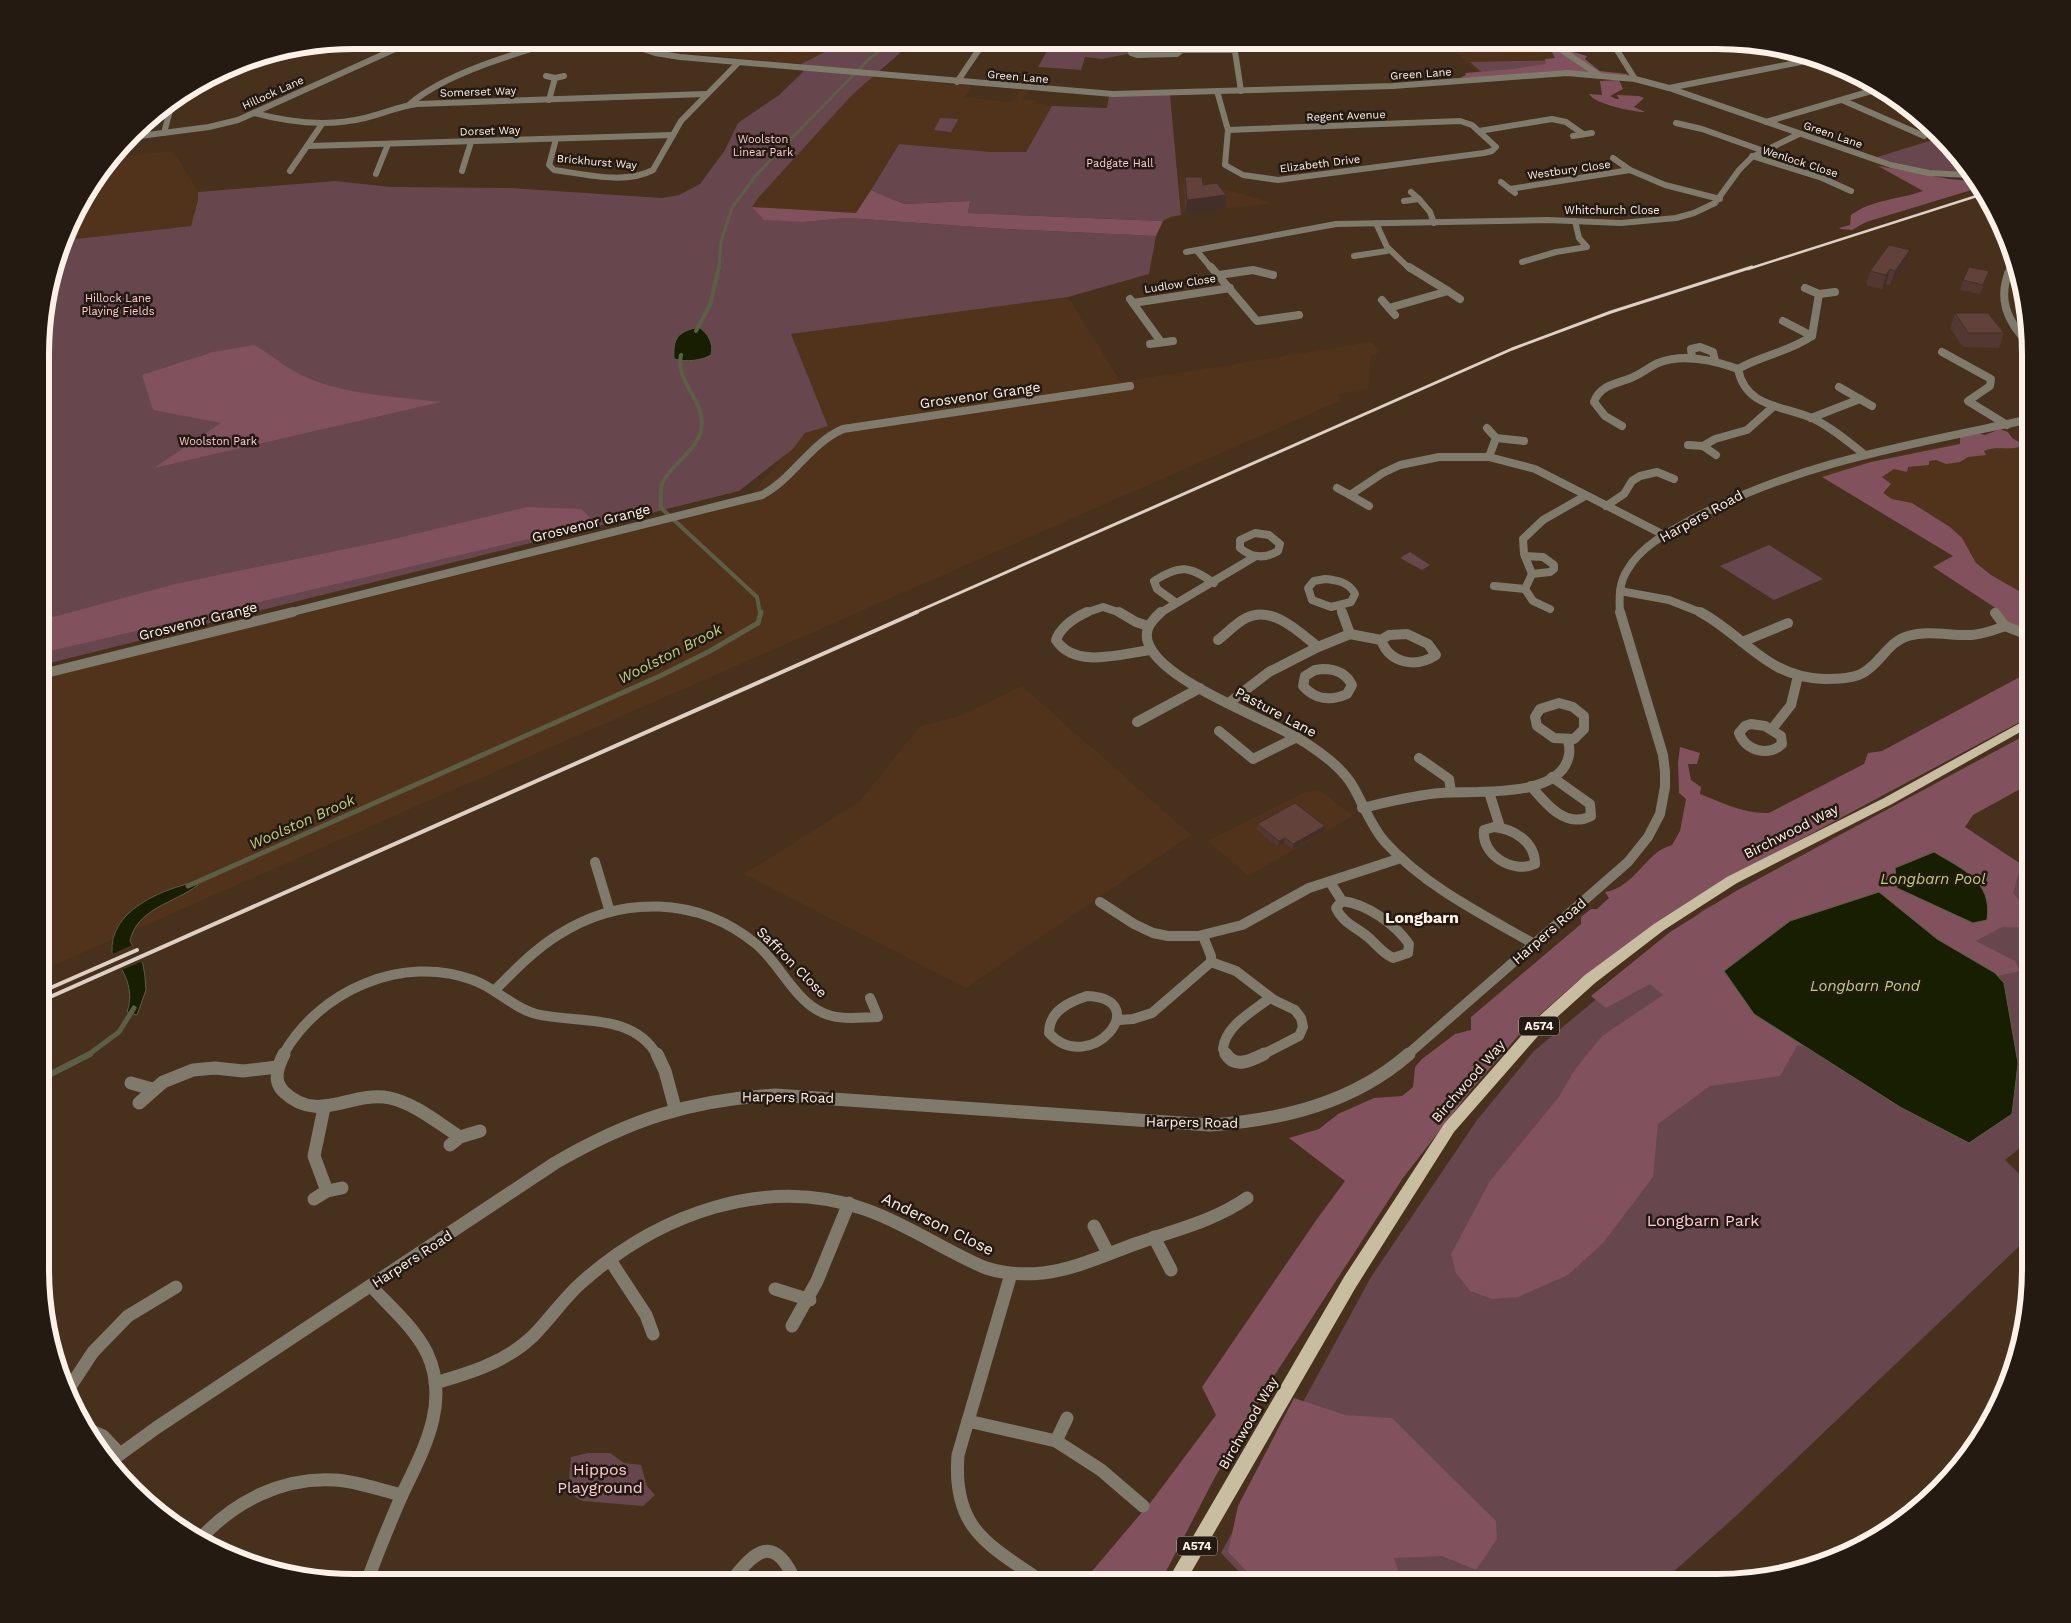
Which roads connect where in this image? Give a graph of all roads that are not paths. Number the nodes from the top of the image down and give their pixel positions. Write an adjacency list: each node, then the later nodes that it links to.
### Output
1 (394, 49): 28 (street, Hillock Lane)
2 (532, 49): 26 (street)
3 (643, 49): 12 (street, Green Lane)
4 (979, 49): 18 (street)
5 (1131, 49): 10 (street)
6 (1195, 49): 10 (street)
7 (1234, 49): 21 (street)
8 (1560, 49): 13 (street)
9 (1616, 49): 17 (street)
10 (1182, 50)
11 (1804, 61): 19 (street)
12 (738, 63): 18 (street, Green Lane); 23 (street, Brickhurst Way)
13 (1599, 75): 17 (street, Green Lane); 21 (street, Green Lane)
14 (546, 76): 16 (street)
15 (564, 76): 16 (street)
16 (555, 78): 24 (street)
17 (1635, 79): 19 (street, Green Lane)
18 (957, 82): 20 (street, Green Lane)
19 (1669, 88): 29 (street, Green Lane)
20 (1217, 91): 21 (street, Green Lane); 32 (street, Elizabeth Drive)
21 (1241, 91)
22 (1872, 91): 25 (street)
23 (706, 94): 24 (street, Somerset Way); 38 (street, Brickhurst Way)
24 (549, 100): 26 (street, Somerset Way)
25 (1842, 100): 29 (street); 41 (street)
26 (410, 104): 31 (street, Somerset Way)
27 (170, 110): 34 (street)
28 (254, 113): 31 (street, Somerset Way); 34 (street, Hillock Lane)
29 (1766, 122): 37 (street, Green Lane)
30 (1676, 123): 46 (street)
31 (322, 124): 45 (street)
32 (1228, 130): 33 (street, Regent Avenue); 33 (street, Elizabeth Drive)
33 (1479, 131): 36 (street)
34 (164, 133): 39 (street, Hillock Lane)
35 (1592, 133): 36 (street)
36 (1583, 134): 40 (street)
37 (1799, 134): 46 (street); 53 (street, Green Lane)
38 (673, 135): 42 (street, Dorset Way); 42 (street, Brickhurst Way)
39 (140, 136)
40 (1573, 136)
41 (1924, 136)
42 (556, 138): 43 (street, Dorset Way)
43 (470, 142): 44 (street, Dorset Way); 51 (street)
44 (388, 144): 45 (street, Dorset Way); 52 (street)
45 (308, 146): 50 (street)
46 (1761, 150): 47 (street)
47 (1752, 156): 55 (street, Wenlock Close); 60 (street)
48 (1613, 158): 49 (street, Westbury Close)
49 (1630, 170): 54 (street, Westbury Close); 60 (street, Westbury Close)
50 (290, 171)
51 (462, 172)
52 (377, 174)
53 (1964, 175)
54 (1501, 182)
55 (1842, 186): 56 (street, Wenlock Close); 57 (street, Wenlock Close)
56 (1830, 190)
57 (1851, 191)
58 (1411, 192): 59 (street)
59 (1419, 199): 61 (street); 64 (street)
60 (1720, 200): 62 (street, Whitchurch Close)
61 (1404, 201)
62 (1575, 221): 64 (street, Whitchurch Close); 65 (street)
63 (1376, 223): 64 (street, Whitchurch Close); 66 (street, Whitchurch Close); 67 (street)
64 (1434, 223)
65 (1587, 247): 69 (street); 71 (street)
66 (1197, 251): 68 (street, Whitchurch Close); 74 (street, Ludlow Close)
67 (1388, 251): 70 (street); 79 (street)
68 (1186, 252)
69 (1595, 254)
70 (1354, 256)
71 (1522, 262)
72 (2010, 269): 73 (street)
73 (2008, 274): 76 (street); 91 (street)
74 (1219, 275): 75 (street, Ludlow Close); 77 (street, Ludlow Close)
75 (1273, 275)
76 (2012, 275)
77 (1230, 288): 88 (street, Ludlow Close); 93 (street, Ludlow Close)
78 (1806, 288): 81 (street)
79 (1448, 291): 82 (street); 84 (street)
80 (1835, 292): 81 (street)
81 (1819, 294): 90 (street)
82 (1460, 298)
83 (1382, 300): 84 (street)
84 (1389, 308): 86 (street)
85 (1300, 315): 88 (street)
86 (1395, 316)
87 (1783, 320): 90 (street)
88 (1257, 321): 89 (street)
89 (1244, 323)
90 (1812, 336): 98 (street)
91 (2022, 336)
92 (1173, 341): 93 (street)
93 (1161, 342): 94 (street)
94 (1150, 344)
95 (1942, 352): 106 (street)
96 (1692, 358): 97 (street); 97 (street); 107 (street)
97 (1715, 361): 98 (street)
98 (1738, 369): 102 (street)
99 (1130, 386): 146 (street, Grosvenor Grange)
100 (1839, 387): 101 (street)
101 (1860, 399): 103 (street); 104 (street)
102 (1774, 406): 104 (street); 112 (street)
103 (1872, 406)
104 (1811, 418): 114 (street)
105 (2022, 422): 106 (street, Harpers Road)
106 (2007, 425): 114 (street, Harpers Road)
107 (1622, 426)
108 (1487, 428): 109 (street)
109 (1496, 438): 110 (street); 115 (street)
110 (1524, 442)
111 (1688, 445): 112 (street)
112 (1703, 446): 113 (street)
113 (1716, 455)
114 (1865, 455): 122 (street, Harpers Road)
115 (1489, 457): 118 (street); 119 (street)
116 (1674, 479): 121 (street)
117 (1337, 488): 118 (street)
118 (1350, 495): 120 (street)
119 (1585, 496): 121 (street); 124 (street)
120 (1369, 506)
121 (1606, 506): 122 (street)
122 (1664, 535): 129 (street, Harpers Road)
123 (1256, 556): 126 (street)
124 (1525, 556): 125 (street); 125 (street)
125 (1532, 574): 128 (street)
126 (1214, 582): 130 (street); 130 (street)
127 (1494, 586): 128 (street)
128 (1525, 589): 132 (street)
129 (1620, 591): 141 (street); 170 (street, Harpers Road)
130 (1176, 602): 135 (street)
131 (1340, 607): 131 (street); 138 (street)
132 (1550, 609)
133 (1995, 613): 136 (street)
134 (1788, 623): 141 (street)
135 (1148, 626): 143 (street); 143 (street)
136 (2005, 626): 137 (street); 147 (street)
137 (2022, 633)
138 (1350, 634): 140 (street); 142 (street)
139 (1218, 640): 142 (street)
140 (1381, 640): 140 (street)
141 (1742, 642): 147 (street)
142 (1318, 647): 144 (street)
143 (1150, 650): 148 (street, Pasture Lane)
144 (1306, 653): 145 (street); 149 (street)
145 (1315, 670): 145 (street)
146 (49, 672)
147 (1798, 676): 152 (street)
148 (1200, 688): 149 (street, Pasture Lane); 150 (street)
149 (1230, 702): 154 (street, Pasture Lane)
150 (1137, 722)
151 (2022, 725): 214 (main road, Birchwood Way / A574)
152 (1772, 729)
153 (1219, 731): 154 (street)
154 (1297, 737): 161 (street, Pasture Lane)
155 (1568, 740): 155 (street); 157 (street)
156 (1419, 758): 159 (street)
157 (1552, 777): 158 (street); 158 (street)
158 (1531, 786): 160 (street)
159 (1451, 791): 160 (street); 161 (street)
160 (1489, 792): 162 (street)
161 (1362, 808): 163 (street, Pasture Lane)
162 (1500, 827): 162 (street)
163 (1402, 858): 165 (street); 170 (street, Pasture Lane)
164 (595, 862): 168 (street)
165 (1330, 882): 166 (street); 169 (street)
166 (1342, 901): 166 (street)
167 (1100, 902): 169 (street)
168 (610, 912): 172 (street, Saffron Close); 173 (street, Saffron Close)
169 (1203, 936): 171 (street)
170 (1534, 944): 181 (street, Harpers Road)
171 (1212, 962): 174 (street); 175 (street)
172 (495, 990): 176 (street); 181 (street)
173 (870, 998)
174 (1270, 998): 174 (street)
175 (1119, 1020): 175 (street)
176 (277, 1067): 178 (street); 180 (street)
177 (131, 1083): 178 (street)
178 (152, 1089): 179 (street)
179 (139, 1103)
180 (324, 1108): 182 (street); 184 (street)
181 (675, 1108): 194 (street, Harpers Road)
182 (480, 1132)
183 (342, 1188): 184 (street)
184 (327, 1191): 186 (street)
185 (1247, 1198): 189 (street, Anderson Close)
186 (314, 1199)
187 (849, 1203): 191 (street, Anderson Close); 193 (street, Anderson Close); 197 (street)
188 (1094, 1226): 190 (street)
189 (1154, 1237): 190 (street, Anderson Close); 192 (street)
190 (1108, 1253): 193 (street, Anderson Close)
191 (610, 1260): 199 (street); 200 (street, Anderson Close)
192 (1171, 1270)
193 (1011, 1274): 203 (street)
194 (371, 1286): 200 (street); 206 (street, Harpers Road)
195 (176, 1287): 201 (street)
196 (775, 1288): 197 (street)
197 (810, 1300): 198 (street)
198 (792, 1326)
199 (653, 1334)
200 (435, 1383): 207 (street)
201 (72, 1385)
202 (1066, 1418): 205 (street)
203 (968, 1421): 205 (street); 213 (street)
204 (97, 1433): 206 (street)
205 (1056, 1441): 208 (street)
206 (116, 1457)
207 (402, 1495): 209 (street); 210 (street)
208 (1143, 1506)
209 (204, 1534)
210 (370, 1574)
211 (737, 1574): 212 (street)
212 (793, 1574)
213 (1032, 1574)
214 (1180, 1574)

